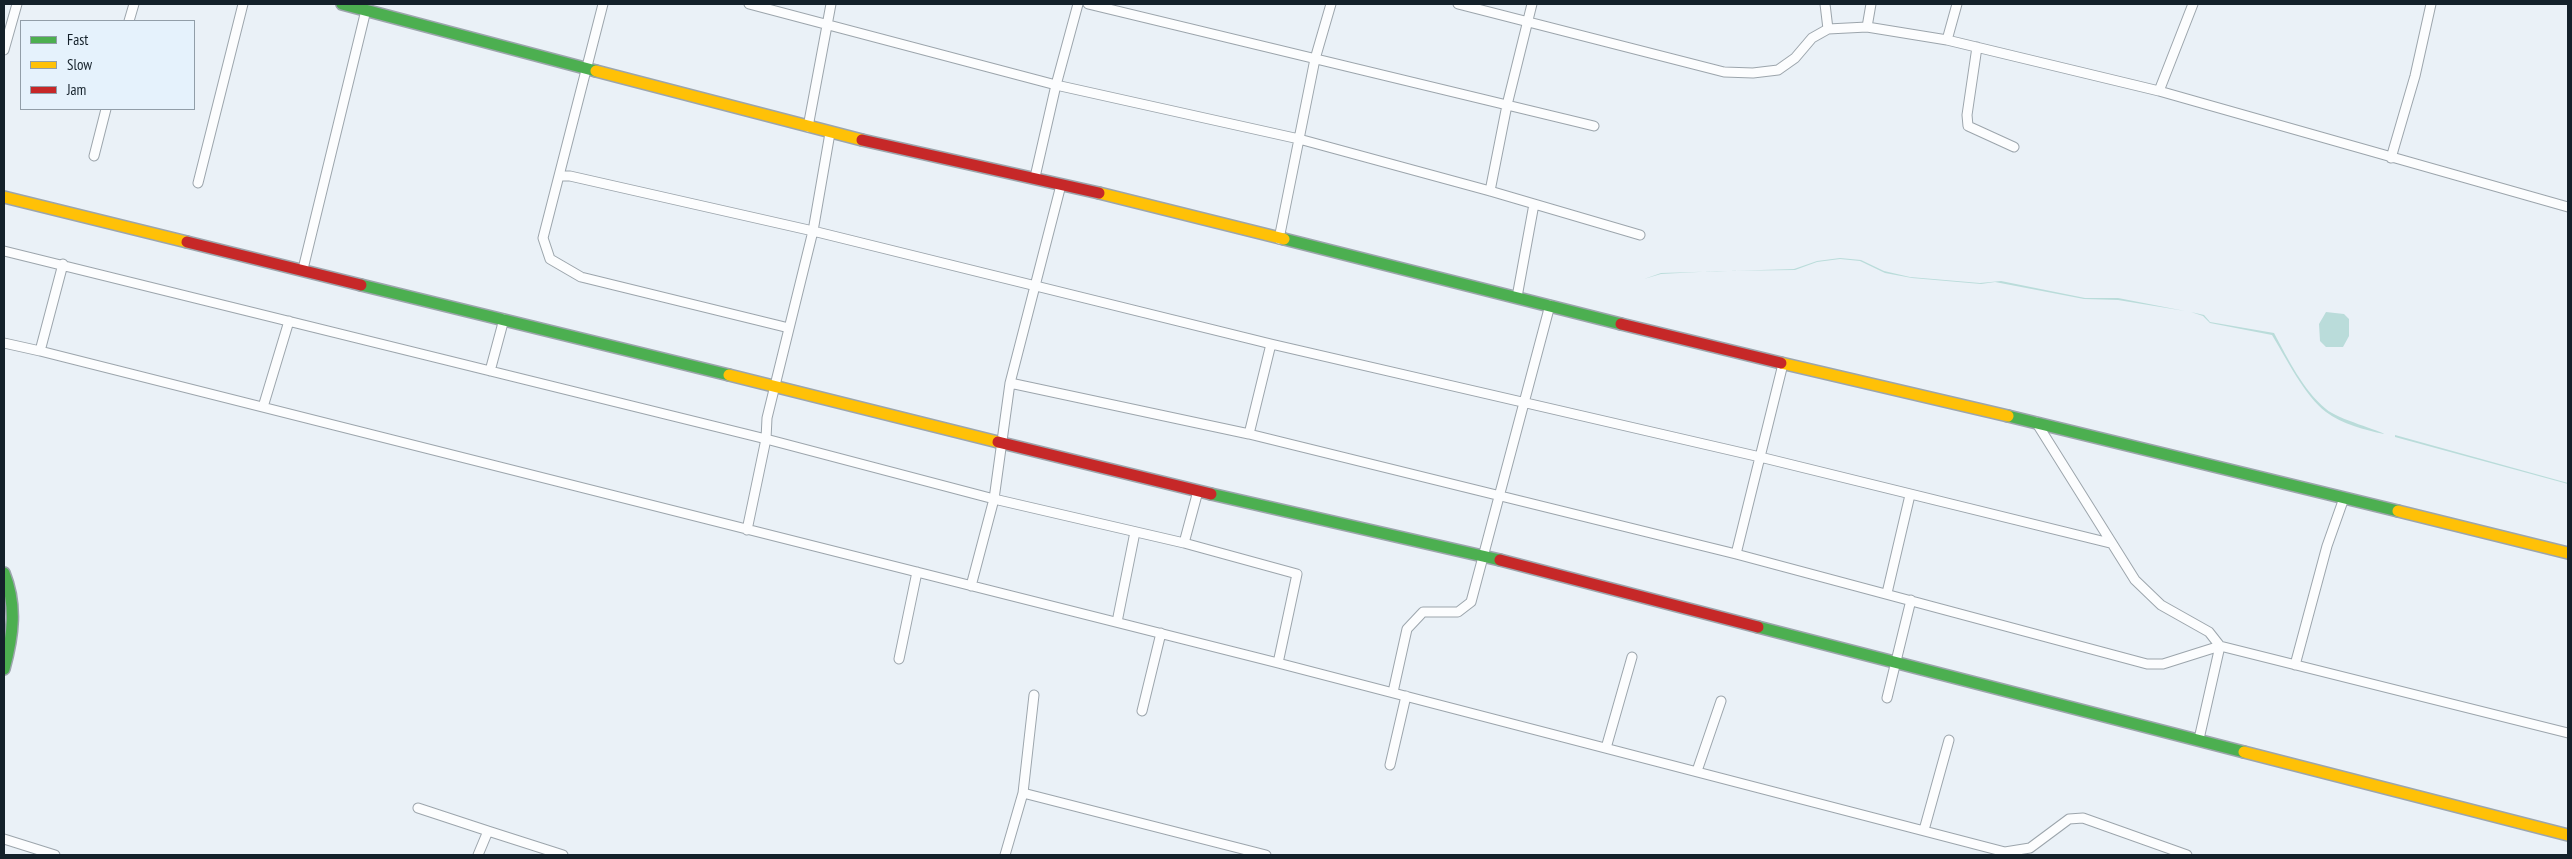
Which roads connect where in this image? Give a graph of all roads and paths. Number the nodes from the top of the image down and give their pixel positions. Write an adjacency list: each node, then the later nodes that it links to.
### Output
1 (17, 4): 26 (street)
2 (134, 4): 19 (street)
3 (243, 4): 42 (street)
4 (342, 4): 18 (street)
5 (603, 4): 28 (street)
6 (749, 4): 21 (street)
7 (831, 4): 21 (street)
8 (1078, 4): 29 (street)
9 (1088, 4): 27 (street)
10 (1331, 4): 27 (street)
11 (1458, 4): 20 (street)
12 (1532, 4): 20 (street)
13 (1825, 4): 23 (street)
14 (1871, 4): 22 (street)
15 (1957, 4): 24 (street)
16 (2193, 4): 30 (street)
17 (2431, 4): 39 (street)
18 (366, 10): 28 (street); 53 (street)
19 (129, 20)
20 (1528, 21): 23 (street); 31 (street)
21 (827, 24): 29 (street); 34 (street)
22 (1867, 27): 23 (street); 24 (street)
23 (1828, 29)
24 (1947, 40): 25 (street)
25 (1977, 47): 30 (street); 37 (street)
26 (4, 50)
27 (1315, 59): 31 (street); 36 (street)
28 (586, 67): 34 (street); 40 (street)
29 (1056, 85): 36 (street); 41 (street)
30 (2159, 91): 39 (street)
31 (1507, 105): 33 (street); 44 (street)
32 (106, 110): 38 (street)
33 (1594, 126)
34 (808, 127): 35 (street)
35 (830, 133): 41 (street); 48 (street)
36 (1299, 139): 44 (street); 50 (street)
37 (2014, 147)
38 (94, 156)
39 (2391, 158): 47 (street)
40 (559, 176): 48 (street); 59 (street)
41 (1034, 177): 43 (street)
42 (198, 183)
43 (1061, 185): 50 (street); 54 (street)
44 (1490, 191): 46 (street)
45 (4, 197): 53 (street)
46 (1534, 204): 49 (street); 55 (street)
47 (2568, 207)
48 (813, 231): 54 (street); 59 (street)
49 (1640, 234)
50 (1279, 238): 55 (street)
51 (4, 252): 52 (street)
52 (63, 264): 58 (street); 62 (street)
53 (303, 269): 57 (street)
54 (1034, 285): 61 (street); 65 (street)
55 (1517, 297): 56 (street)
56 (1550, 305): 63 (street); 67 (street)
57 (504, 319): 64 (street); 66 (street)
58 (289, 321): 64 (street); 68 (street)
59 (789, 328): 66 (street)
60 (4, 344): 62 (street)
61 (1271, 344): 67 (street); 70 (street)
62 (40, 351): 68 (street)
63 (1783, 364): 69 (street); 73 (street)
64 (490, 370): 71 (street)
65 (1010, 383): 70 (street); 72 (street)
66 (775, 387): 71 (street); 72 (street)
67 (1525, 403): 73 (street); 76 (street)
68 (263, 407): 79 (street)
69 (2036, 422): 77 (street); 82 (street)
70 (1249, 434): 76 (street)
71 (766, 439): 78 (street); 79 (street)
72 (1002, 443): 74 (street); 78 (street)
73 (1760, 457): 75 (street); 84 (street)
74 (1198, 491): 81 (street); 85 (street)
75 (1910, 495): 82 (street); 89 (street)
76 (1499, 496): 84 (street); 85 (street)
77 (2344, 498): 83 (street); 98 (street)
78 (994, 499): 80 (street); 88 (street)
79 (747, 530): 86 (street)
80 (1135, 532): 81 (street); 91 (street)
81 (1184, 543): 97 (street)
82 (2110, 543): 93 (street)
83 (2568, 553)
84 (1736, 554): 89 (street)
85 (1483, 556): 96 (street); 100 (street)
86 (917, 572): 88 (street); 95 (street)
87 (4, 573): 99 (street)
88 (972, 586): 91 (street)
89 (1887, 593): 90 (street)
90 (1912, 600): 93 (street); 96 (street)
91 (1117, 622): 92 (street)
92 (1161, 633): 97 (street); 105 (street)
93 (2220, 646): 98 (street); 107 (street)
94 (1632, 657): 109 (street)
95 (899, 659)
96 (1896, 661): 103 (street); 107 (street)
97 (1278, 663): 100 (street)
98 (2296, 665): 106 (street)
99 (4, 669)
100 (1393, 692): 102 (street)
101 (1034, 695): 112 (street)
102 (1406, 696): 109 (street); 110 (street)
103 (1888, 698)
104 (1721, 701): 111 (street)
105 (1142, 711)
106 (2568, 733)
107 (2199, 739): 116 (street)
108 (1950, 740): 114 (street)
109 (1606, 748): 111 (street)
110 (1390, 765)
111 (1697, 771): 114 (street)
112 (1023, 793): 121 (street); 122 (street)
113 (418, 808): 115 (street)
114 (1924, 830): 123 (street)
115 (488, 831): 119 (street); 120 (street)
116 (2568, 835)
117 (4, 839): 118 (street)
118 (55, 855)
119 (478, 855)
120 (563, 855)
121 (1008, 855)
122 (1266, 855)
123 (2187, 855)

